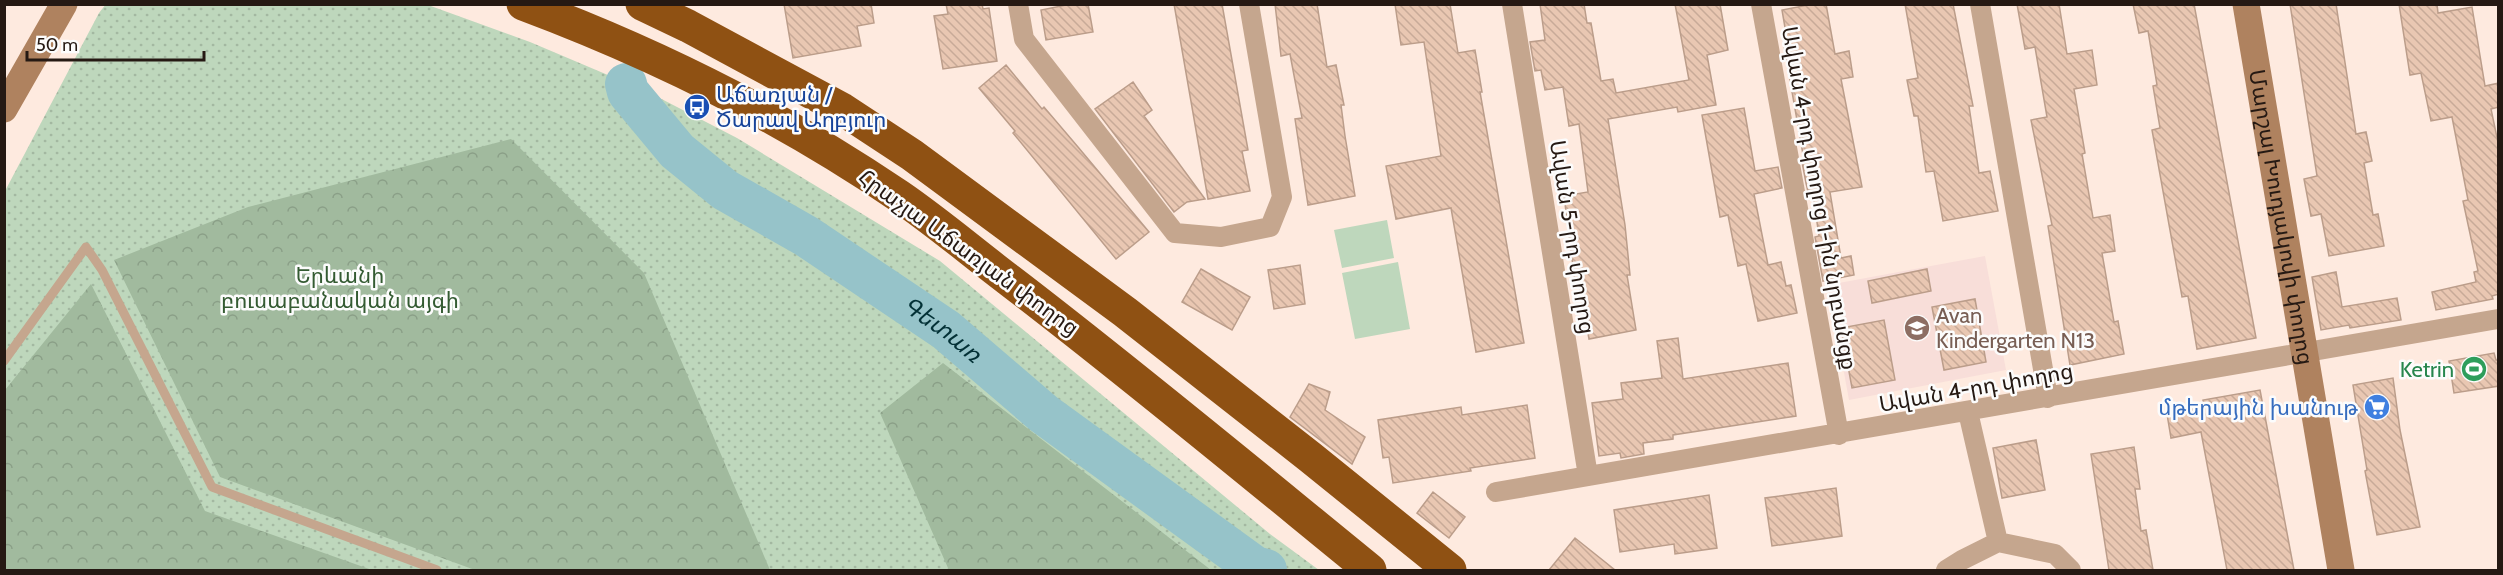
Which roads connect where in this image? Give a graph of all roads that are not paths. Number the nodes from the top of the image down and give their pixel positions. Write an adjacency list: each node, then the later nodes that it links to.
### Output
1 (64, 4): 10 (street)
2 (523, 4): 21 (highway, Հրաչյա Աճառյան փողոց)
3 (1018, 4): 4 (street)
4 (1249, 4)
5 (1512, 4): 17 (street, Ավան 5-րդ փողոց)
6 (1761, 4): 16 (street, Ավան 4-րդ փողոց 1-ին նրբանցք)
7 (1980, 4): 14 (street)
8 (2246, 4): 12 (street, Մարշալ Խուդյակովի փողոց)
9 (658, 7): 22 (highway, Հրաչյա Աճառյան փողոց)
10 (4, 109)
11 (2499, 320): 12 (street, Ավան 4-րդ փողոց)
12 (2304, 354): 14 (street, Ավան 4-րդ փողոց); 25 (street, Մարշալ Խուդյակովի փողոց)
13 (4, 361): 20 (lane)
14 (2048, 398): 15 (street, Ավան 4-րդ փողոց)
15 (1968, 412): 16 (street, Ավան 4-րդ փողոց); 19 (street)
16 (1839, 435): 17 (street, Ավան 4-րդ փողոց)
17 (1588, 476): 18 (street, Ավան 4-րդ փողոց)
18 (1496, 492)
19 (1998, 543): 23 (street); 24 (street)
20 (437, 570)
21 (1370, 570)
22 (1450, 570)
23 (1946, 570)
24 (2071, 570)
25 (2341, 570)

